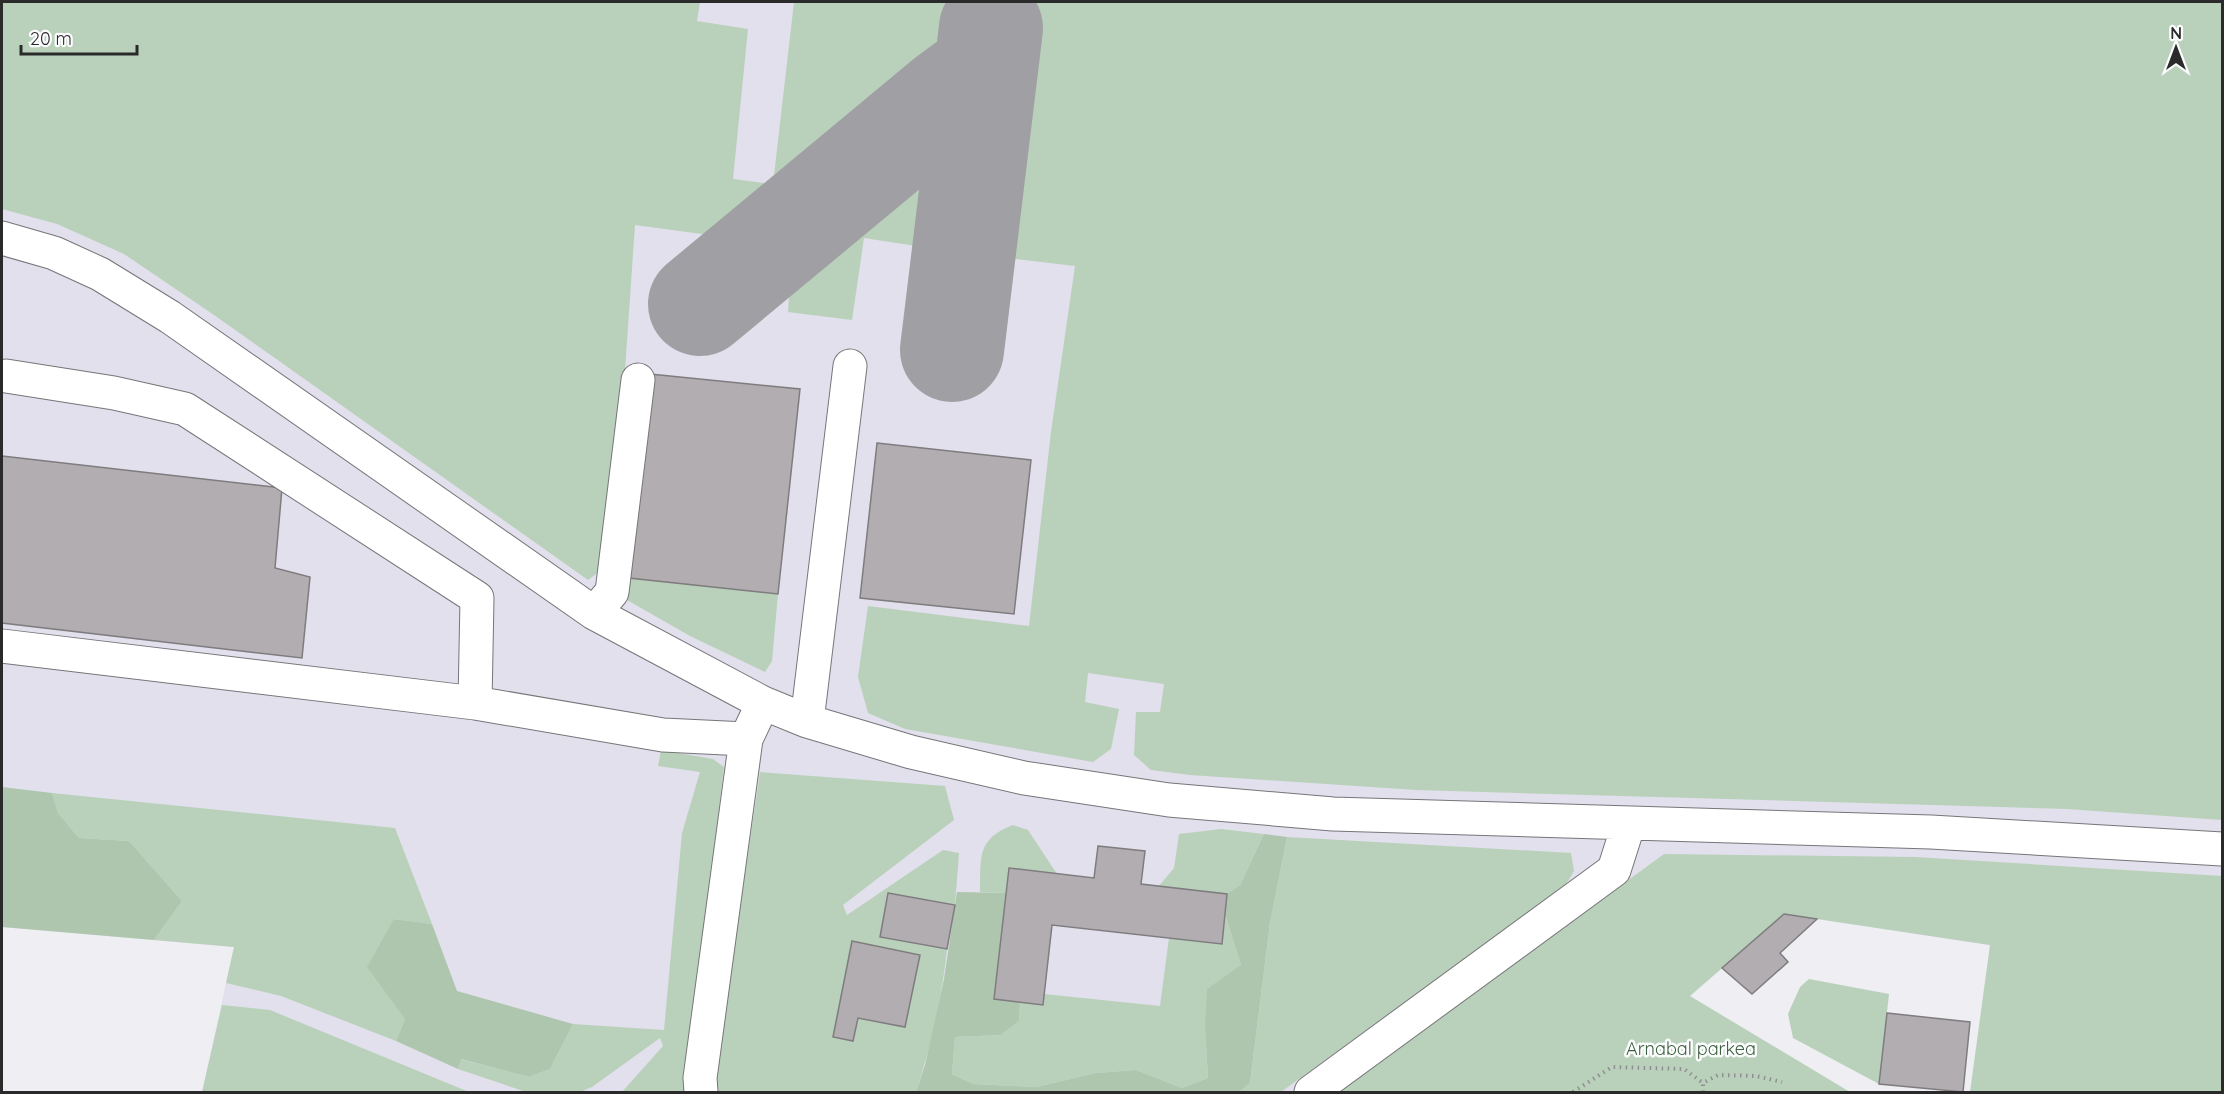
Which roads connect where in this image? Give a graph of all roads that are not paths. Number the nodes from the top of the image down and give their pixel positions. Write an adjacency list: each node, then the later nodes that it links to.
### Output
1 (2, 238): 5 (lane)
2 (850, 366): 9 (lane)
3 (6, 376): 7 (lane)
4 (638, 380): 5 (lane)
5 (594, 613): 8 (lane)
6 (2, 646): 7 (lane)
7 (475, 703): 10 (lane)
8 (763, 703): 9 (lane); 10 (lane)
9 (807, 721): 11 (lane)
10 (746, 739): 13 (lane)
11 (1629, 823): 12 (lane); 14 (lane)
12 (2223, 849)
13 (701, 1092)
14 (1311, 1092)

